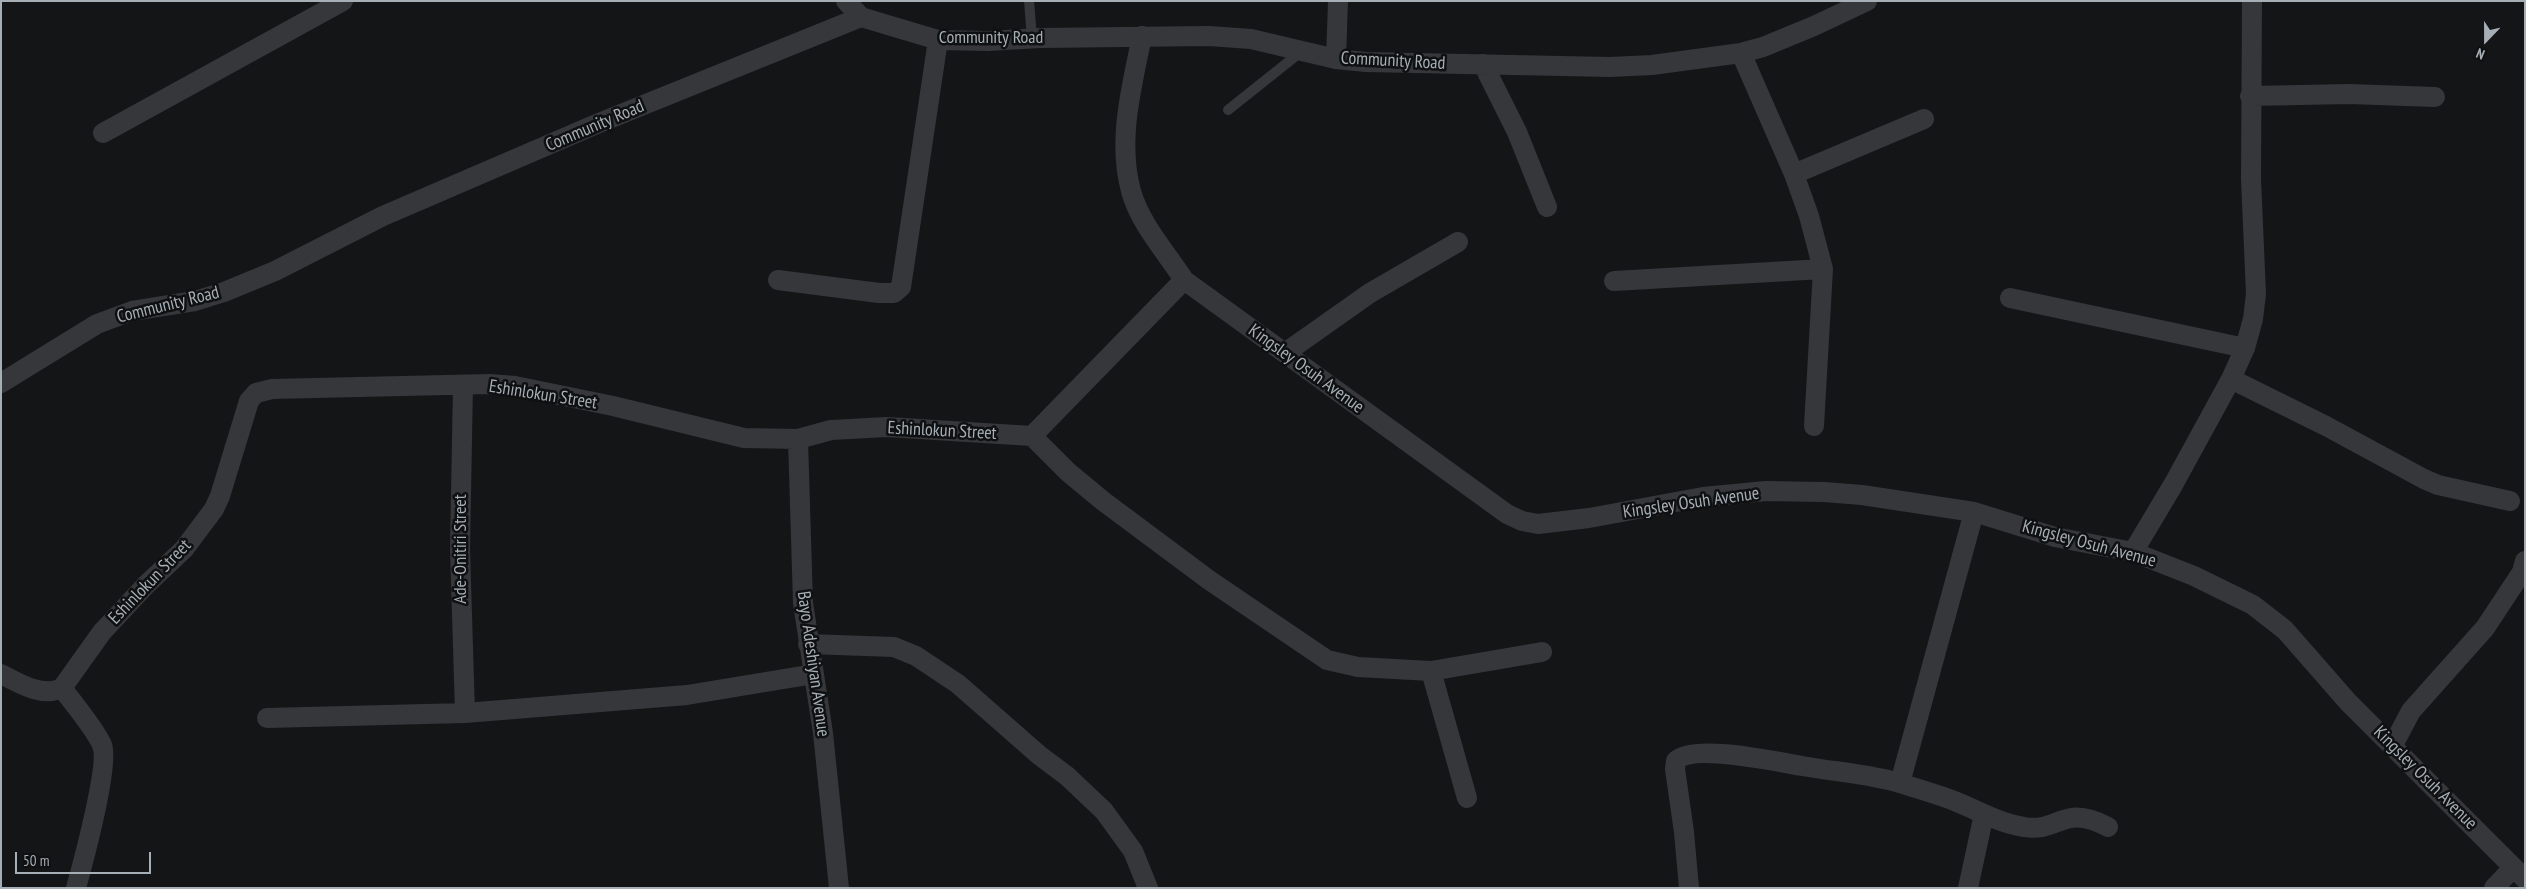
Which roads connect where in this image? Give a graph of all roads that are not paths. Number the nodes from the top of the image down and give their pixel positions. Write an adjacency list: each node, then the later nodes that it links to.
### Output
1 (343, 1): 19 (street)
2 (846, 1): 7 (street)
3 (1029, 1): 9 (lane)
4 (1338, 1): 13 (street)
5 (1868, 1): 12 (street, Community Road)
6 (2252, 1): 15 (street)
7 (861, 17): 10 (street, Community Road); 31 (street, Community Road)
8 (1142, 36): 9 (street, Community Road); 11 (street, Community Road); 25 (street, Kingsley Osuh Avenue)
9 (1032, 38): 10 (street, Community Road)
10 (938, 40): 24 (street)
11 (1303, 50): 13 (street, Community Road); 17 (lane)
12 (1742, 53): 14 (street, Community Road); 20 (street)
13 (1336, 58): 14 (street, Community Road)
14 (1483, 64): 21 (street)
15 (2250, 96): 16 (street); 28 (street)
16 (2435, 97)
17 (1228, 110)
18 (1924, 118): 20 (street)
19 (103, 133)
20 (1794, 174): 23 (street)
21 (1547, 207)
22 (1458, 242): 29 (street)
23 (1823, 269): 26 (street); 33 (street)
24 (778, 280)
25 (1184, 280): 29 (street, Kingsley Osuh Avenue); 34 (street)
26 (1614, 281)
27 (2010, 298): 28 (street)
28 (2245, 348): 30 (street)
29 (1285, 353): 37 (street, Kingsley Osuh Avenue)
30 (2230, 379): 36 (street); 38 (street)
31 (1, 383)
32 (463, 385): 35 (street, Eshinlokun Street); 45 (street, Eshinlokun Street); 46 (street, Ade-Onitiri Street)
33 (1814, 426)
34 (1032, 436): 35 (street, Eshinlokun Street); 42 (street)
35 (798, 439): 40 (street, Bayo Adeshiyan Avenue)
36 (2510, 501)
37 (1974, 512): 38 (street, Kingsley Osuh Avenue); 49 (street)
38 (2132, 552): 48 (street, Kingsley Osuh Avenue)
39 (2525, 561): 48 (street)
40 (808, 644): 44 (street, Bayo Adeshiyan Avenue); 56 (street)
41 (1542, 652): 42 (street)
42 (1431, 671): 50 (street)
43 (1, 674): 45 (street)
44 (814, 674): 46 (street); 55 (street, Bayo Adeshiyan Avenue)
45 (62, 688): 54 (street)
46 (465, 713): 47 (street)
47 (268, 718)
48 (2393, 745): 53 (street, Kingsley Osuh Avenue)
49 (1900, 783): 51 (street); 57 (street)
50 (1467, 798)
51 (1984, 814): 52 (street); 58 (street)
52 (2108, 827)
53 (2519, 874): 59 (street)
54 (76, 888)
55 (840, 888)
56 (1148, 888)
57 (1689, 888)
58 (1968, 888)
59 (2494, 888)

